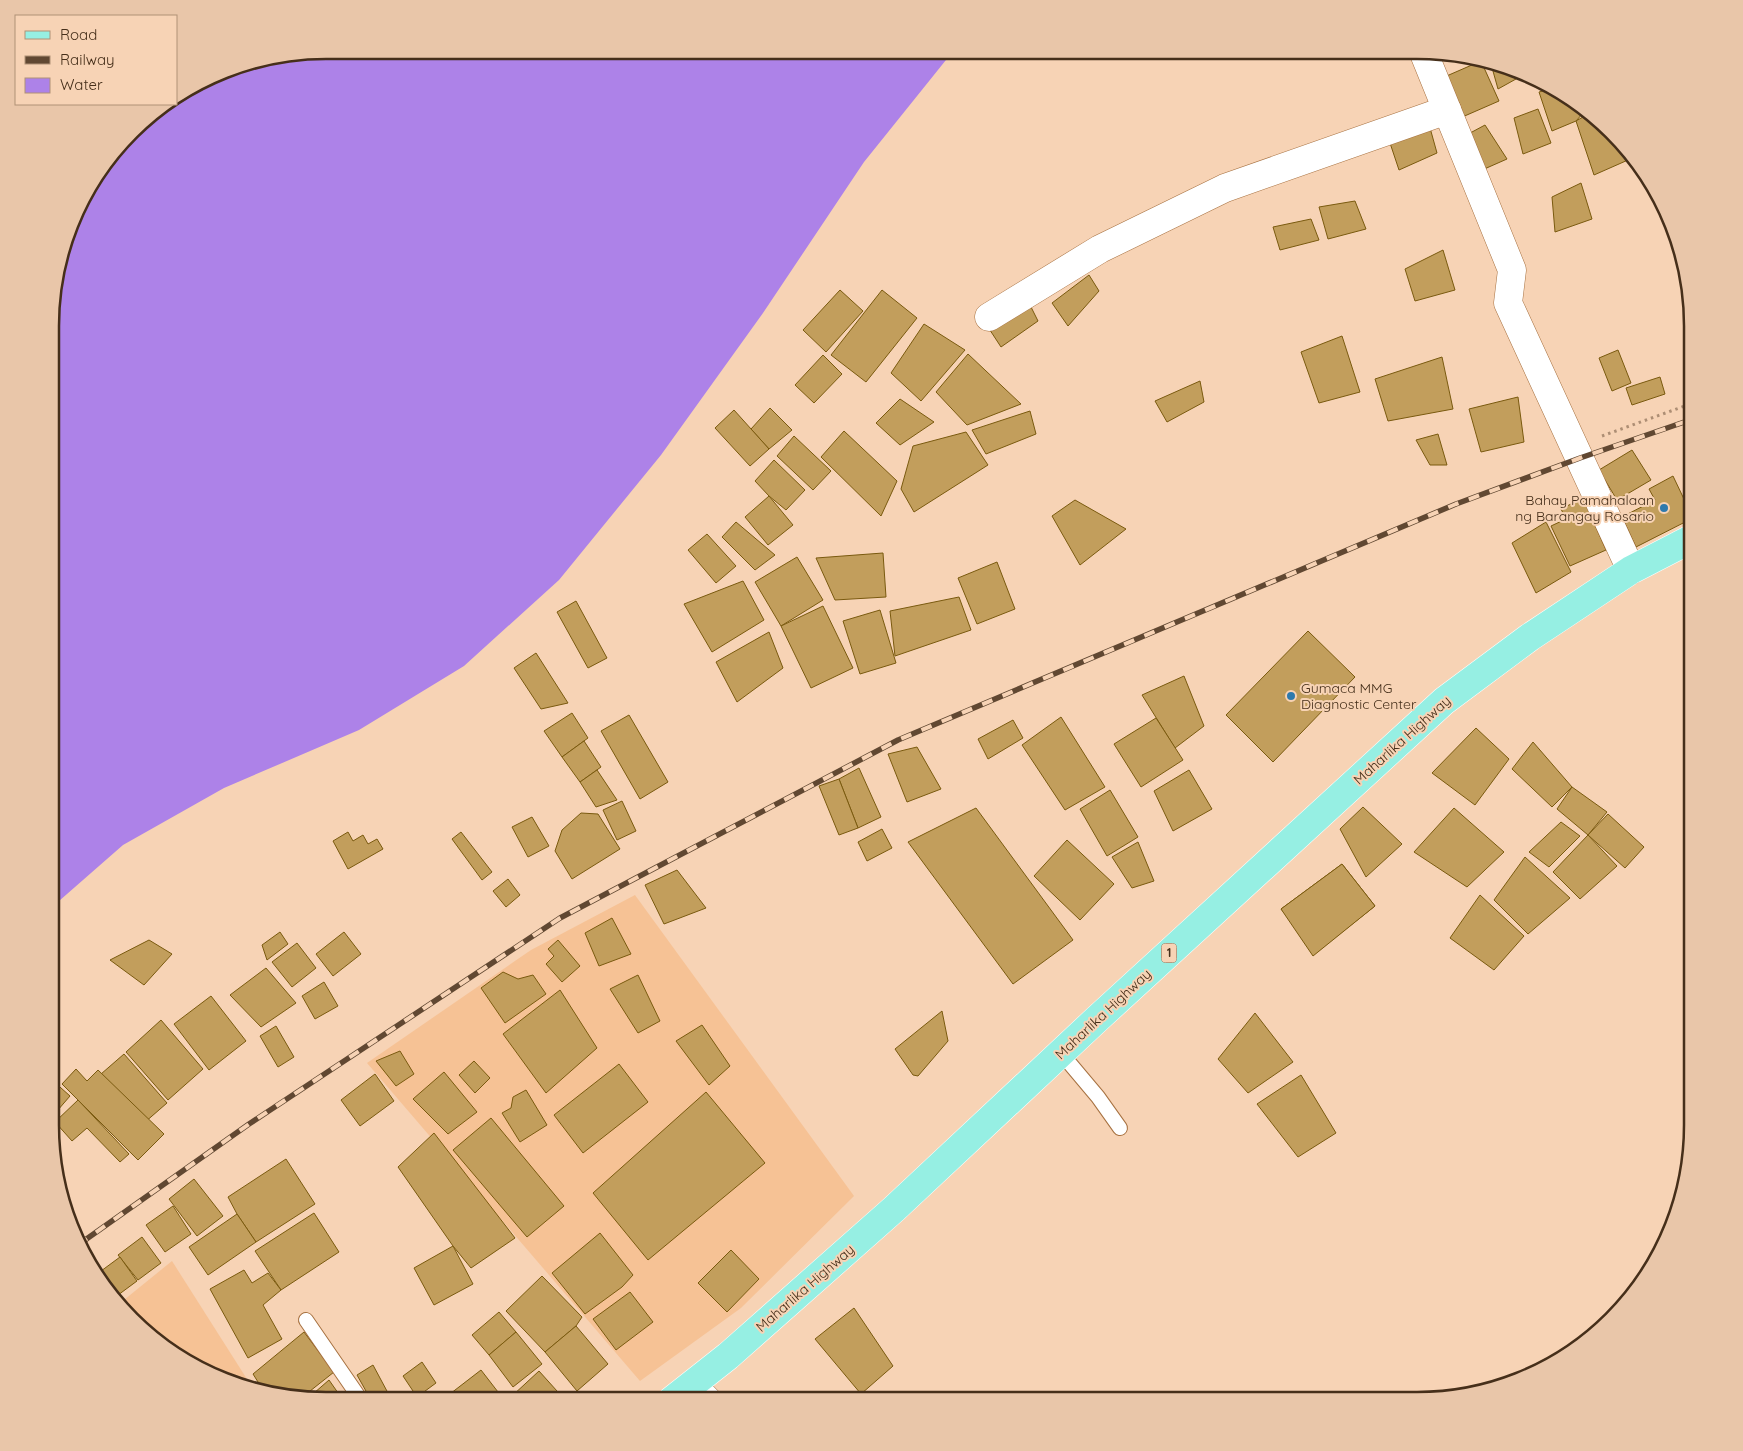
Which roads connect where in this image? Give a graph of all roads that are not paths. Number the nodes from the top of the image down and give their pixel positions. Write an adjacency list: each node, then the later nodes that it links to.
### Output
1 (1426, 59): 2 (street)
2 (1447, 110): 3 (street); 5 (street)
3 (988, 318)
4 (1684, 543): 5 (main road, Maharlika Highway / 1)
5 (1631, 570): 6 (main road, Maharlika Highway / 1)
6 (1061, 1053): 7 (lane); 10 (main road, Maharlika Highway / 1)
7 (1120, 1128)
8 (306, 1320): 9 (lane)
9 (356, 1392)
10 (694, 1392)

